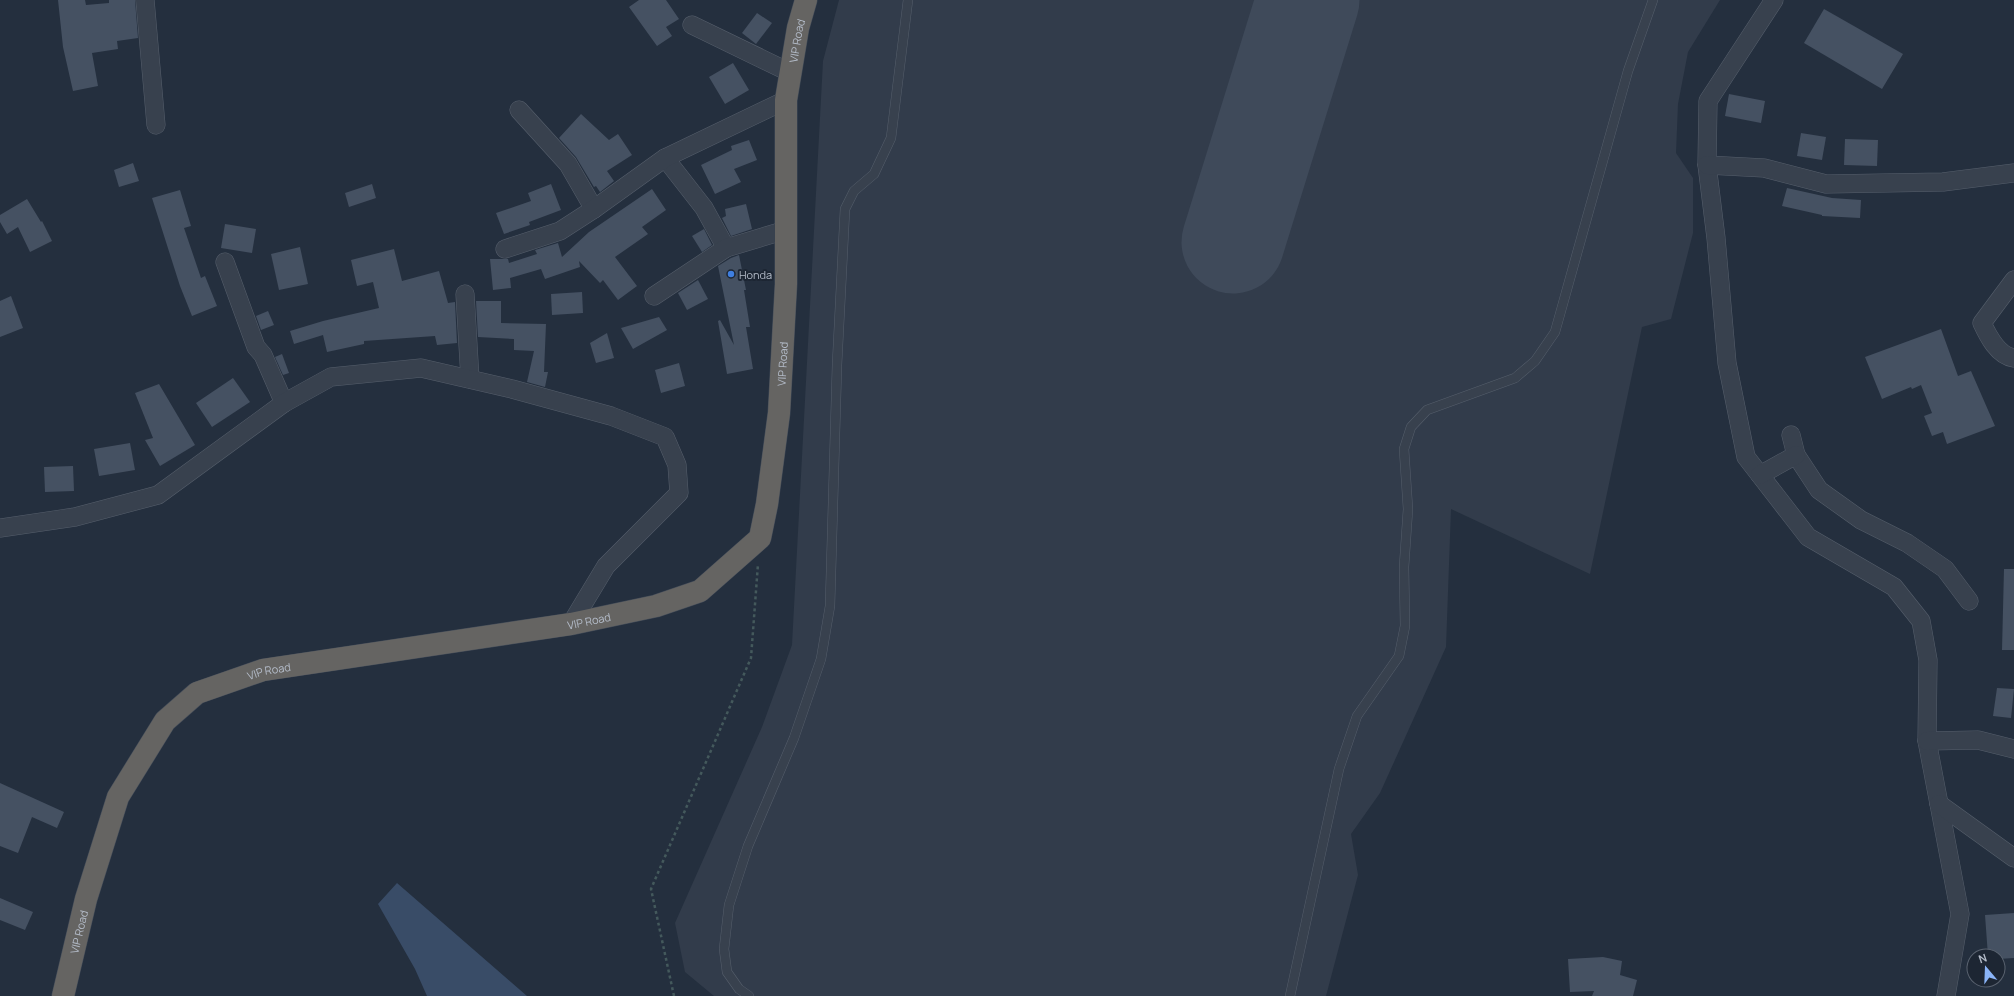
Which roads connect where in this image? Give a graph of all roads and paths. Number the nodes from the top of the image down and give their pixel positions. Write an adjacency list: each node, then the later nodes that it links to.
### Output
1 (145, 0): 10 (street)
2 (806, 0): 7 (highway, VIP Road)
3 (908, 0): 38 (lane)
4 (1653, 0): 39 (lane)
5 (1774, 0): 12 (street)
6 (692, 25): 7 (street)
7 (791, 73): 8 (highway, VIP Road)
8 (786, 100): 11 (street); 15 (highway, VIP Road)
9 (519, 110): 14 (street)
10 (156, 125)
11 (665, 158): 14 (street); 16 (street)
12 (1707, 165): 13 (street); 27 (street)
13 (2014, 173)
14 (594, 209): 17 (street)
15 (786, 230): 16 (street); 29 (highway, VIP Road)
16 (726, 248): 21 (street)
17 (505, 249)
18 (225, 262): 24 (street)
19 (2014, 280): 22 (street)
20 (465, 294): 23 (street)
21 (654, 296)
22 (2014, 358)
23 (470, 379): 24 (street); 31 (street)
24 (284, 403): 28 (street)
25 (1791, 435): 26 (street)
26 (1796, 455): 27 (street); 30 (street)
27 (1760, 475): 32 (street)
28 (0, 528)
29 (760, 538): 31 (highway, VIP Road); 37 (path)
30 (1969, 601)
31 (571, 624): 36 (highway, VIP Road)
32 (1927, 741): 33 (street); 34 (street)
33 (2014, 749)
34 (1939, 804): 35 (street); 40 (street)
35 (2014, 858)
36 (64, 996)
37 (674, 996)
38 (749, 996)
39 (1290, 996)
40 (1946, 996)

